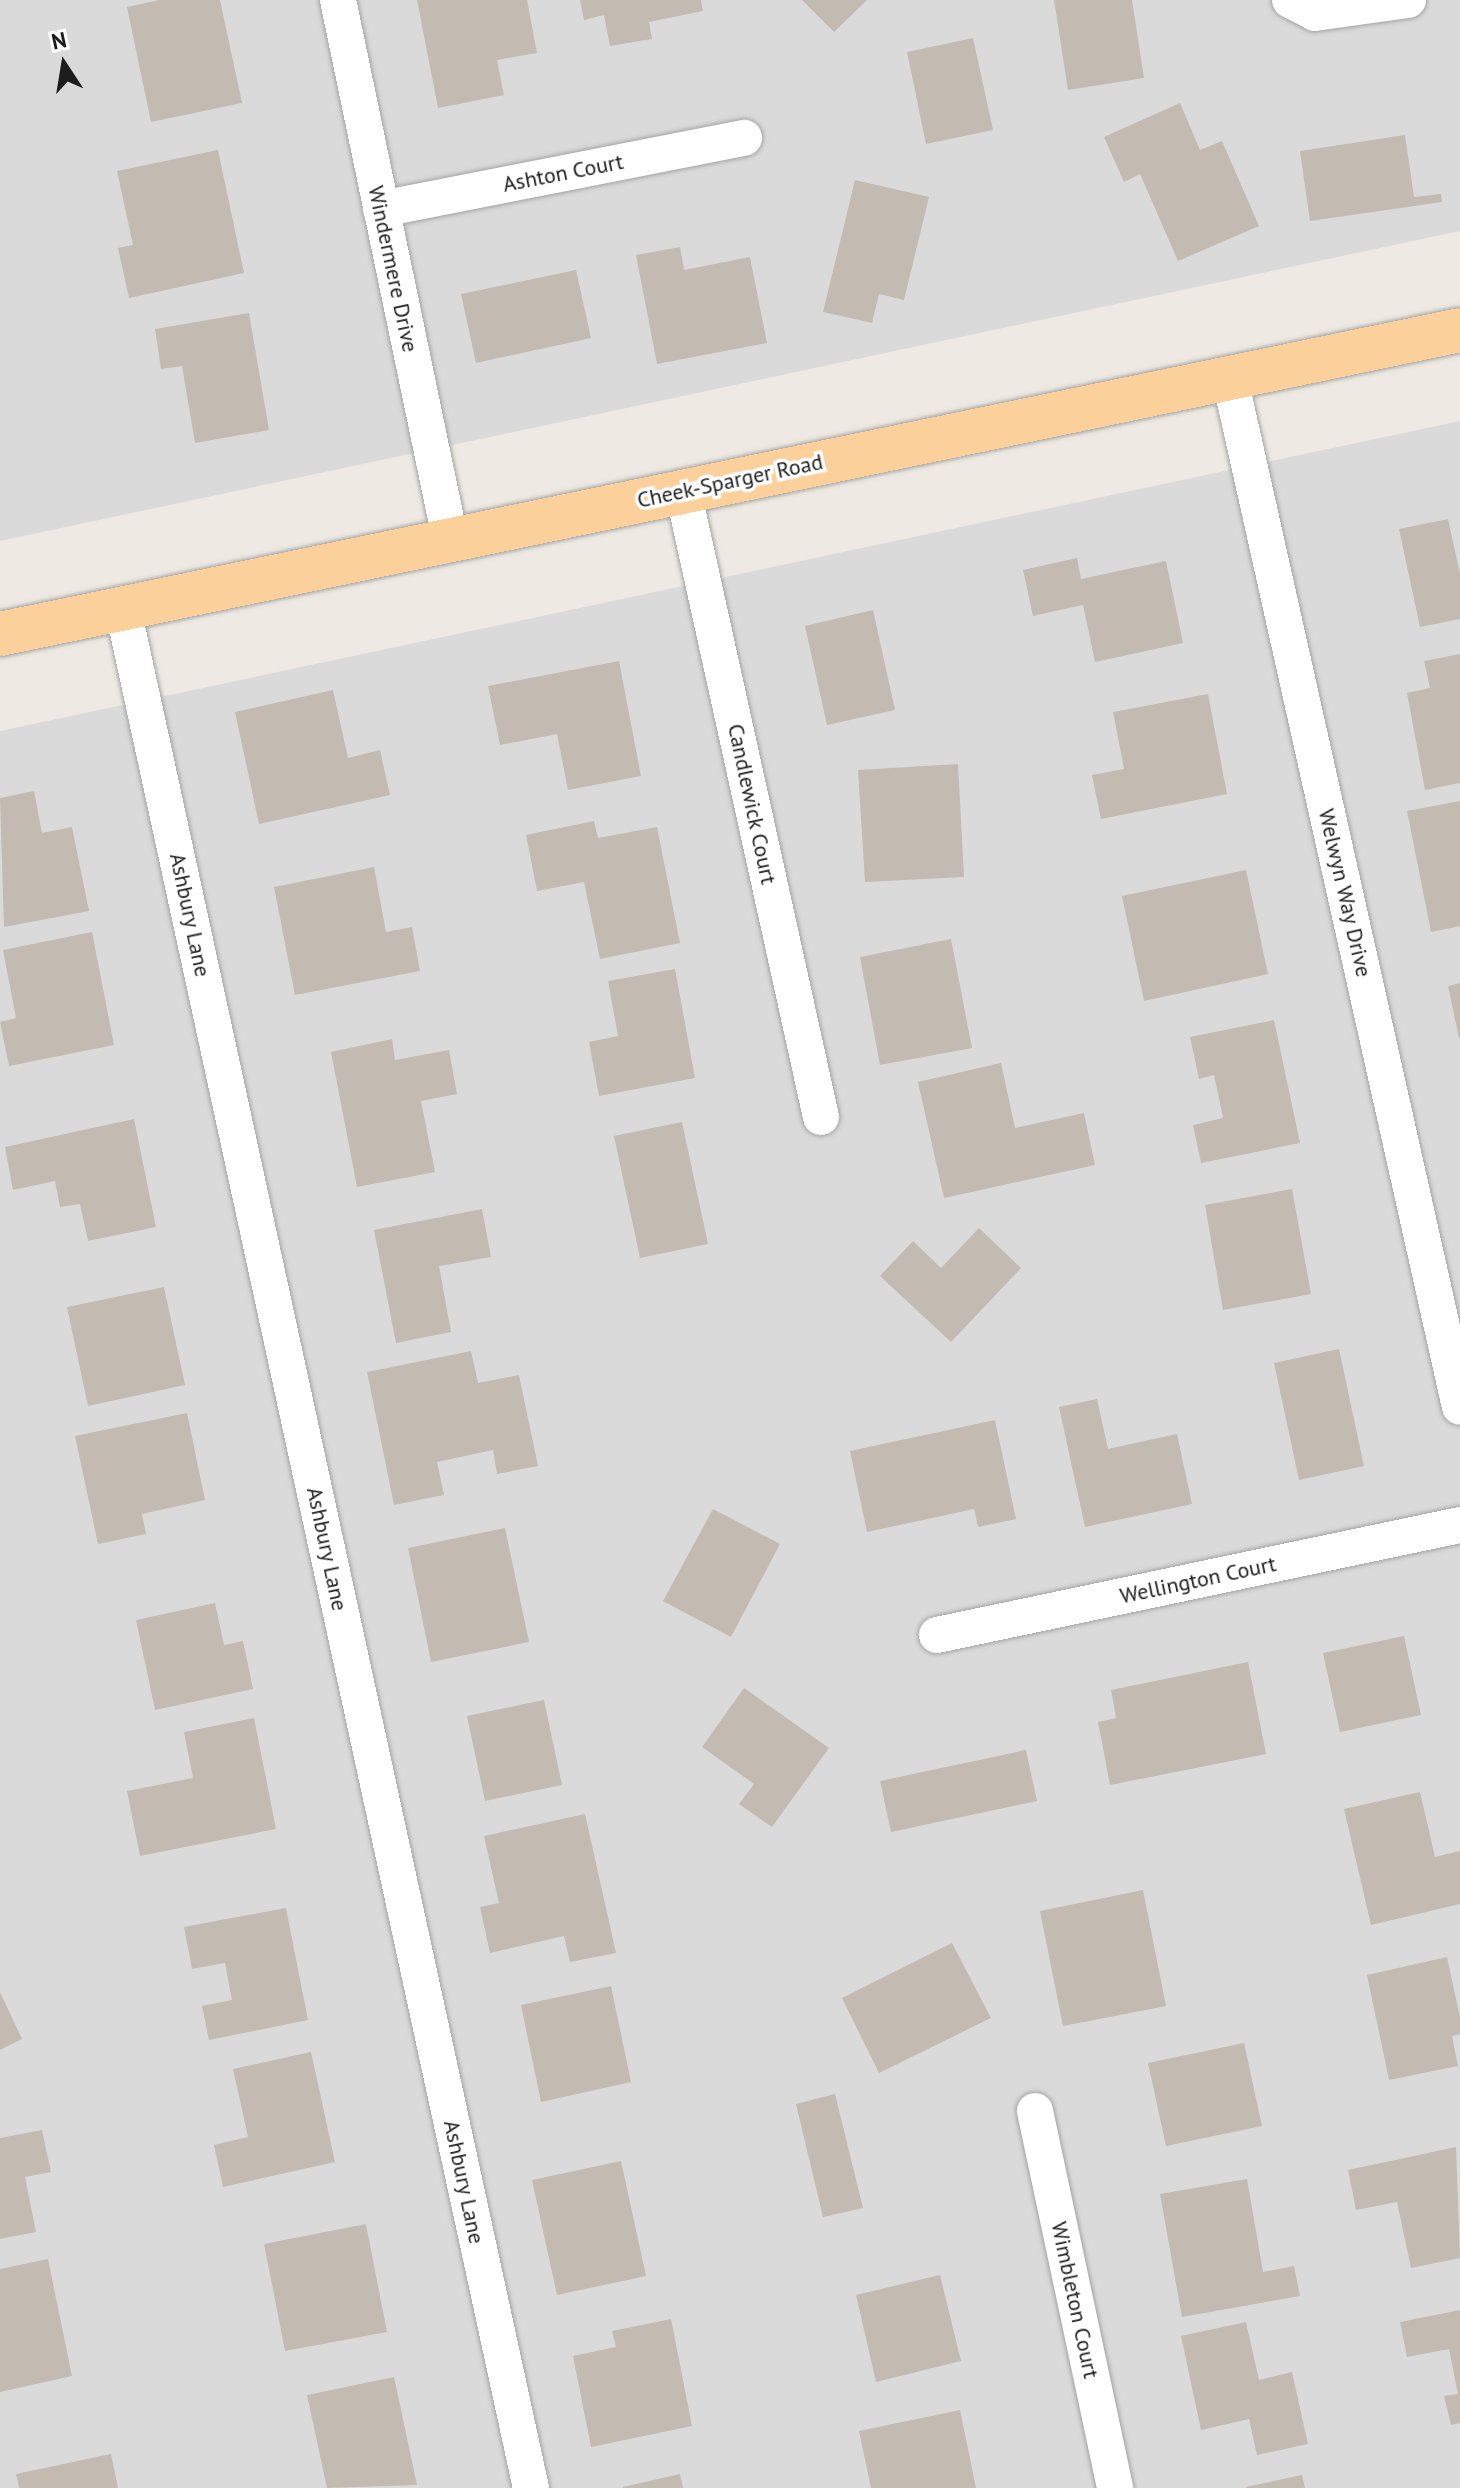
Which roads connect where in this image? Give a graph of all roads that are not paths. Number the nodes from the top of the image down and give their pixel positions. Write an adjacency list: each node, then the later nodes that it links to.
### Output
1 (338, 0): 5 (street, Windermere Drive)
2 (1290, 0): 3 (street)
3 (1408, 0)
4 (744, 138): 5 (street, Ashton Court)
5 (381, 209): 9 (street, Windermere Drive)
6 (1460, 330): 7 (main road, Cheek-Sparger Road)
7 (1230, 379): 8 (main road, Cheek-Sparger Road); 13 (street, Welwyn Way Drive)
8 (683, 491): 9 (main road, Cheek-Sparger Road); 12 (street, Candlewick Court)
9 (450, 538): 10 (main road, Cheek-Sparger Road)
10 (123, 609): 11 (main road, Cheek-Sparger Road); 17 (street, Ashbury Lane)
11 (0, 634)
12 (821, 1117)
13 (1460, 1407)
14 (1460, 1525): 15 (street, Wellington Court)
15 (937, 1635)
16 (1035, 2111): 18 (street, Wimbleton Court)
17 (531, 2488)
18 (1115, 2488)

